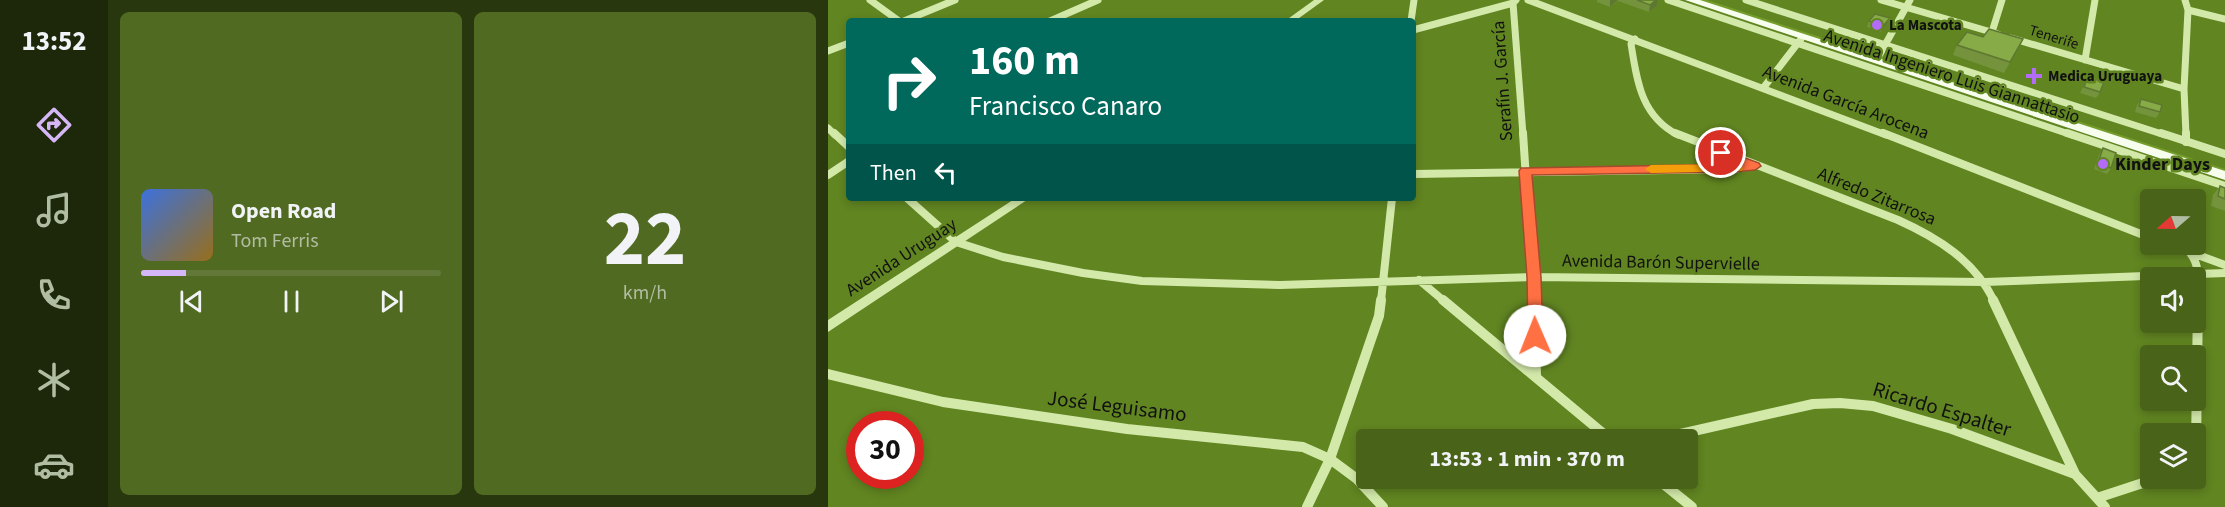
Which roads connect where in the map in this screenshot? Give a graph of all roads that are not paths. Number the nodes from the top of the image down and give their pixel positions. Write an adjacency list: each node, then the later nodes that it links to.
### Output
1 (870, 0): 19 (street)
2 (955, 0): 20 (street)
3 (1098, 0): 21 (street)
4 (1320, 0): 22 (street)
5 (1414, 0): 23 (street)
6 (1528, 0): 27 (street, Avenida García Arocena)
7 (1668, 0): 28 (street, Avenida Ingeniero Luis Giannattasio)
8 (1690, 0): 28 (main road, Avenida Ingeniero Luis Giannattasio)
9 (1716, 0): 30 (main road, Avenida Ingeniero Luis Giannattasio)
10 (1746, 0): 30 (street, Avenida Ingeniero Luis Giannattasio)
11 (1881, 0): 18 (street, Tenerife)
12 (1910, 0): 18 (street)
13 (2002, 0): 26 (street)
14 (2095, 0): 32 (street)
15 (2174, 0): 17 (street)
16 (1514, 2): 25 (street); 42 (street, Serafín J. García)
17 (2186, 4): 24 (street); 34 (street)
18 (1906, 8): 26 (street, Tenerife); 30 (street)
19 (897, 18)
20 (909, 18)
21 (1057, 18)
22 (1293, 18)
23 (1411, 18)
24 (2225, 19)
25 (1416, 29)
26 (1992, 33): 32 (street, Tenerife)
27 (1635, 39): 33 (street, Avenida García Arocena); 40 (street, Alfredo Zitarrosa)
28 (1800, 40): 33 (street); 45 (main road, Avenida Ingeniero Luis Giannattasio); 46 (street, Avenida Ingeniero Luis Giannattasio)
29 (846, 44): 31 (street)
30 (1883, 49): 36 (street, Avenida Ingeniero Luis Giannattasio); 41 (main road, Avenida Ingeniero Luis Giannattasio)
31 (828, 51)
32 (2085, 60): 34 (street, Tenerife)
33 (1764, 87): 50 (street, Avenida García Arocena)
34 (2184, 89): 36 (street)
35 (828, 128): 37 (street)
36 (2186, 142): 38 (street, Avenida Ingeniero Luis Giannattasio)
37 (846, 144)
38 (2225, 154)
39 (846, 163): 44 (street)
40 (1755, 166): 42 (street); 60 (street, Alfredo Zitarrosa)
41 (2225, 166)
42 (1525, 171): 43 (street); 57 (street, Serafín J. García)
43 (1416, 174)
44 (828, 175)
45 (2225, 176)
46 (2225, 186)
47 (910, 201): 51 (street)
48 (1019, 201): 51 (street, Avenida Uruguay)
49 (1392, 201): 58 (street)
50 (2140, 234)
51 (956, 242): 58 (street, Avenida Barón Supervielle); 61 (street, Avenida Uruguay)
52 (2196, 255): 53 (street)
53 (2225, 265)
54 (2225, 273): 55 (street, Avenida Barón Supervielle)
55 (2206, 274)
56 (2140, 276): 60 (street, Avenida Barón Supervielle)
57 (1534, 277): 59 (street, Avenida Barón Supervielle); 60 (street, Avenida Barón Supervielle); 64 (street, Serafín J. García)
58 (1383, 280): 59 (street, Avenida Barón Supervielle); 68 (street)
59 (1419, 280): 64 (street)
60 (1985, 282): 69 (street, Alfredo Zitarrosa)
61 (828, 327)
62 (2197, 333): 65 (street)
63 (828, 374): 68 (street, José Leguisamo)
64 (1536, 376): 66 (street)
65 (2196, 423)
66 (1598, 429)
67 (1698, 430): 69 (street, Ricardo Espalter)
68 (1330, 459): 73 (street); 74 (street, José Leguisamo)
69 (2075, 474): 72 (street, Alfredo Zitarrosa)
70 (2140, 486): 72 (street)
71 (1670, 489): 75 (street)
72 (2101, 502)
73 (1307, 507)
74 (1383, 507)
75 (1692, 507)

